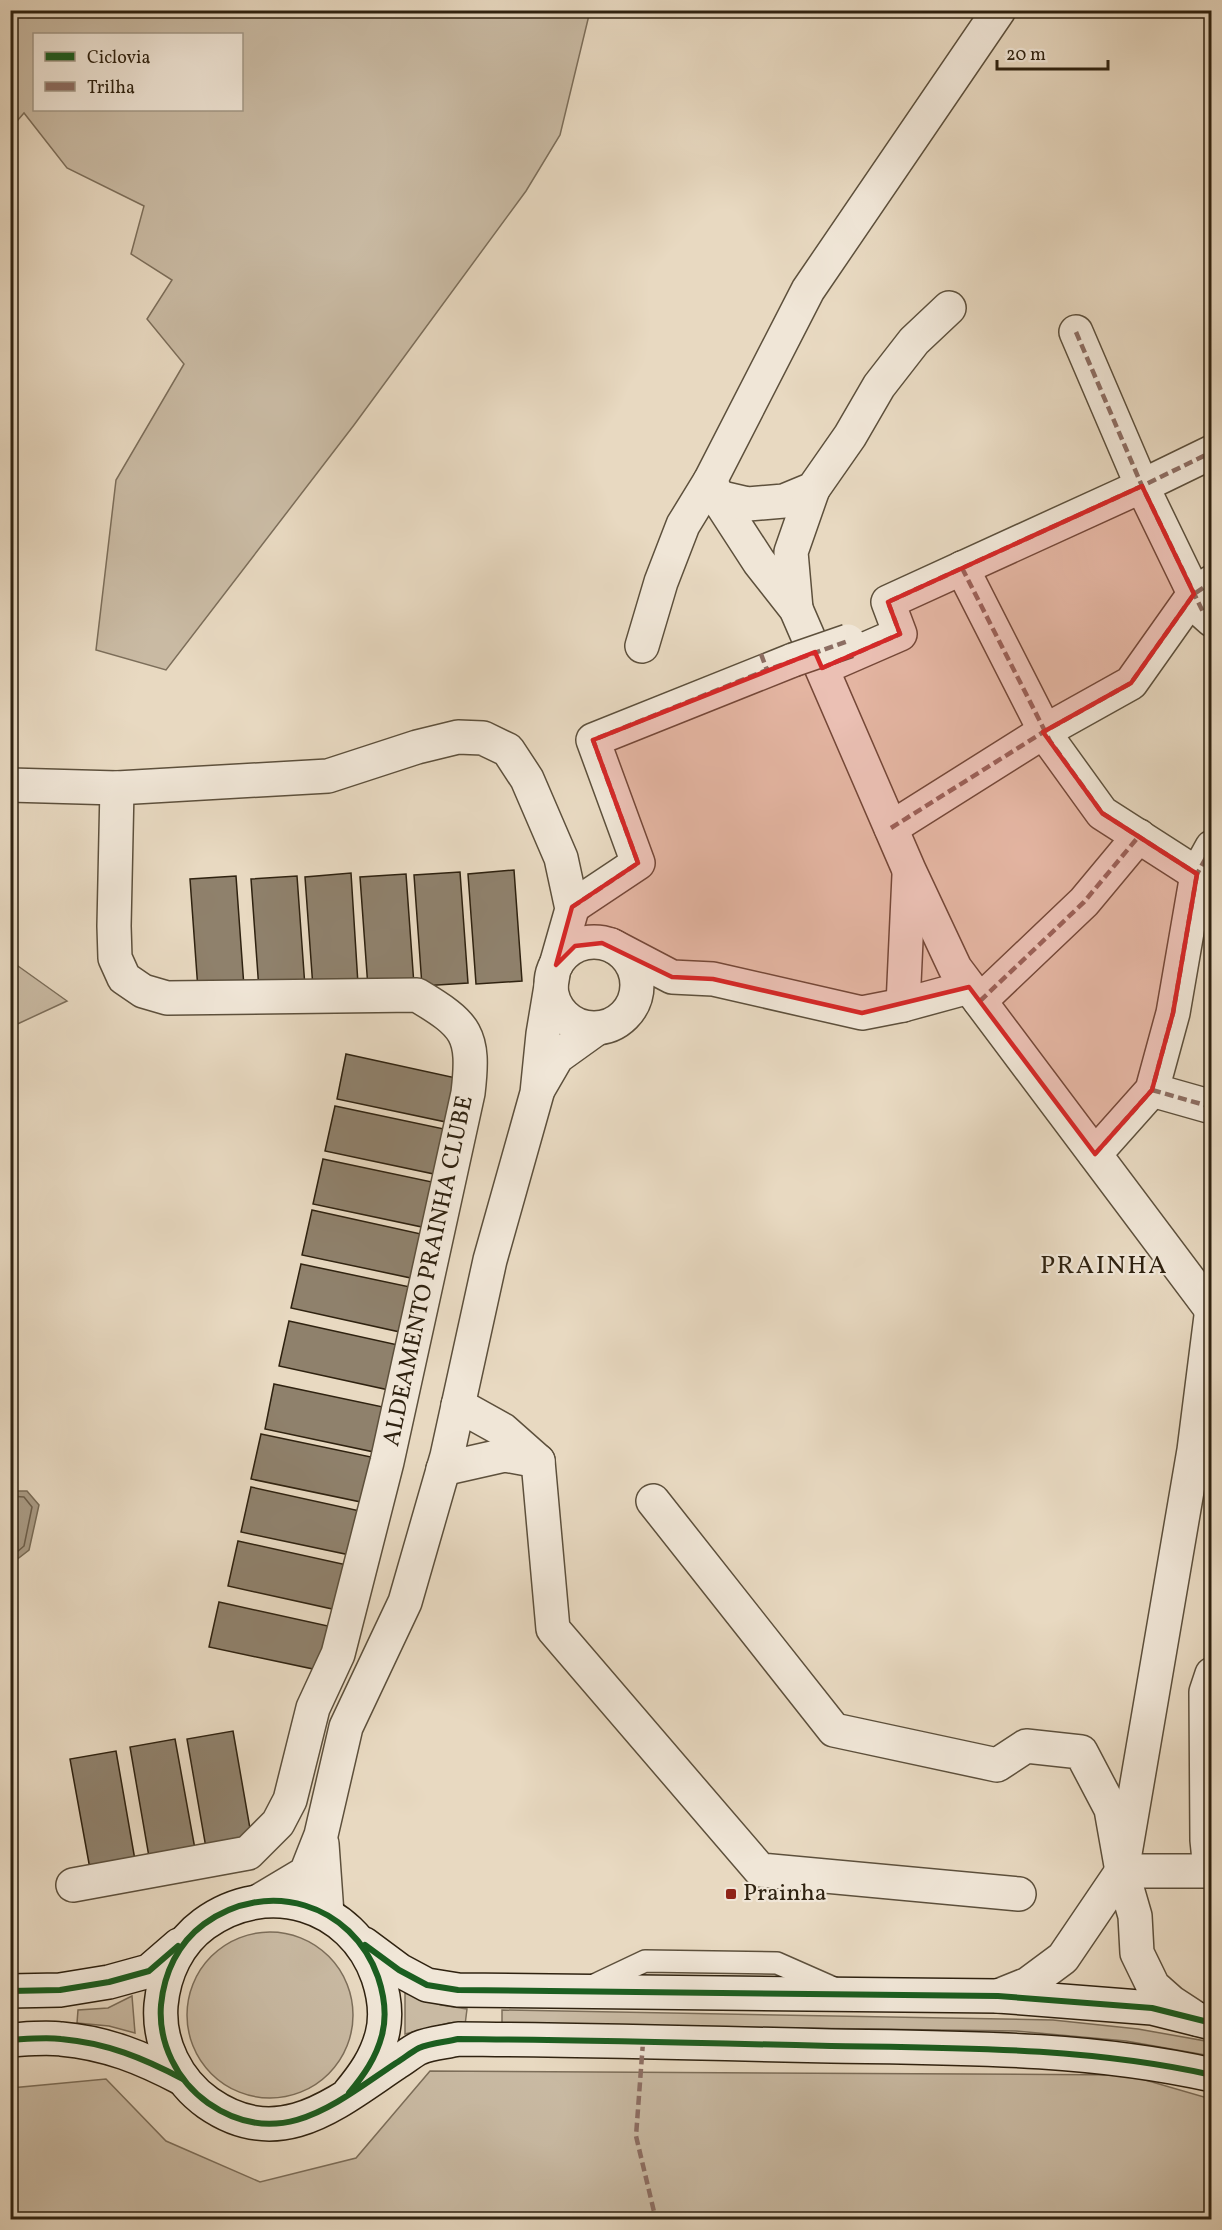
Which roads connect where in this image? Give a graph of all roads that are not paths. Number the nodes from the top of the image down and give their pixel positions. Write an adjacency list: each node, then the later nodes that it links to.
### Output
1 (999, 10): 6 (street)
2 (949, 308): 7 (street)
3 (1076, 332): 5 (street)
4 (1212, 452): 5 (street)
5 (1142, 486): 8 (street); 9 (street)
6 (714, 489): 7 (street); 10 (street); 12 (street)
7 (813, 489): 10 (street)
8 (962, 568): 13 (street); 14 (street)
9 (1206, 599): 14 (street)
10 (796, 609): 13 (street)
11 (848, 640): 13 (street, bridge)
12 (642, 646)
13 (786, 663): 17 (street); 21 (street)
14 (1045, 731): 17 (street); 18 (street)
15 (10, 785): 16 (street)
16 (117, 788): 21 (street); 42 (street, ALDEAMENTO PRAINHA CLUBE)
17 (891, 828): 20 (street)
18 (1139, 836): 19 (street); 25 (street)
19 (1204, 861): 29 (street)
20 (909, 870): 25 (street); 26 (street)
21 (572, 908): 22 (street); 23 (street)
22 (606, 944): 23 (street); 24 (street); 27 (street)
23 (554, 970): 28 (street); 30 (street)
24 (672, 977): 26 (street); 27 (street)
25 (974, 994): 26 (street); 32 (street)
26 (903, 1005)
27 (633, 1006): 28 (street)
28 (596, 1029): 30 (street)
29 (1152, 1090): 31 (street); 32 (street)
30 (537, 1093): 34 (street)
31 (1212, 1107)
32 (1095, 1154): 33 (street)
33 (1211, 1308): 40 (street)
34 (458, 1405): 35 (street); 36 (street)
35 (538, 1461): 36 (street); 43 (street)
36 (443, 1469): 39 (street)
37 (652, 1501): 40 (street)
38 (1212, 1674): 41 (street)
39 (321, 1835): 44 (street); 45 (street)
40 (1122, 1870): 41 (street); 49 (street); 50 (street)
41 (1211, 1870)
42 (73, 1885)
43 (1019, 1894)
44 (259, 1901): 45 (street); 46 (street)
45 (327, 1914): 47 (street)
46 (196, 1930): 48 (street); 53 (street)
47 (355, 1937): 49 (street); 54 (street)
48 (10, 1990)
49 (998, 1996): 50 (street)
50 (1205, 2021)
51 (10, 2040): 53 (street)
52 (1212, 2075): 54 (street)
53 (183, 2079): 54 (street)
54 (349, 2093)

